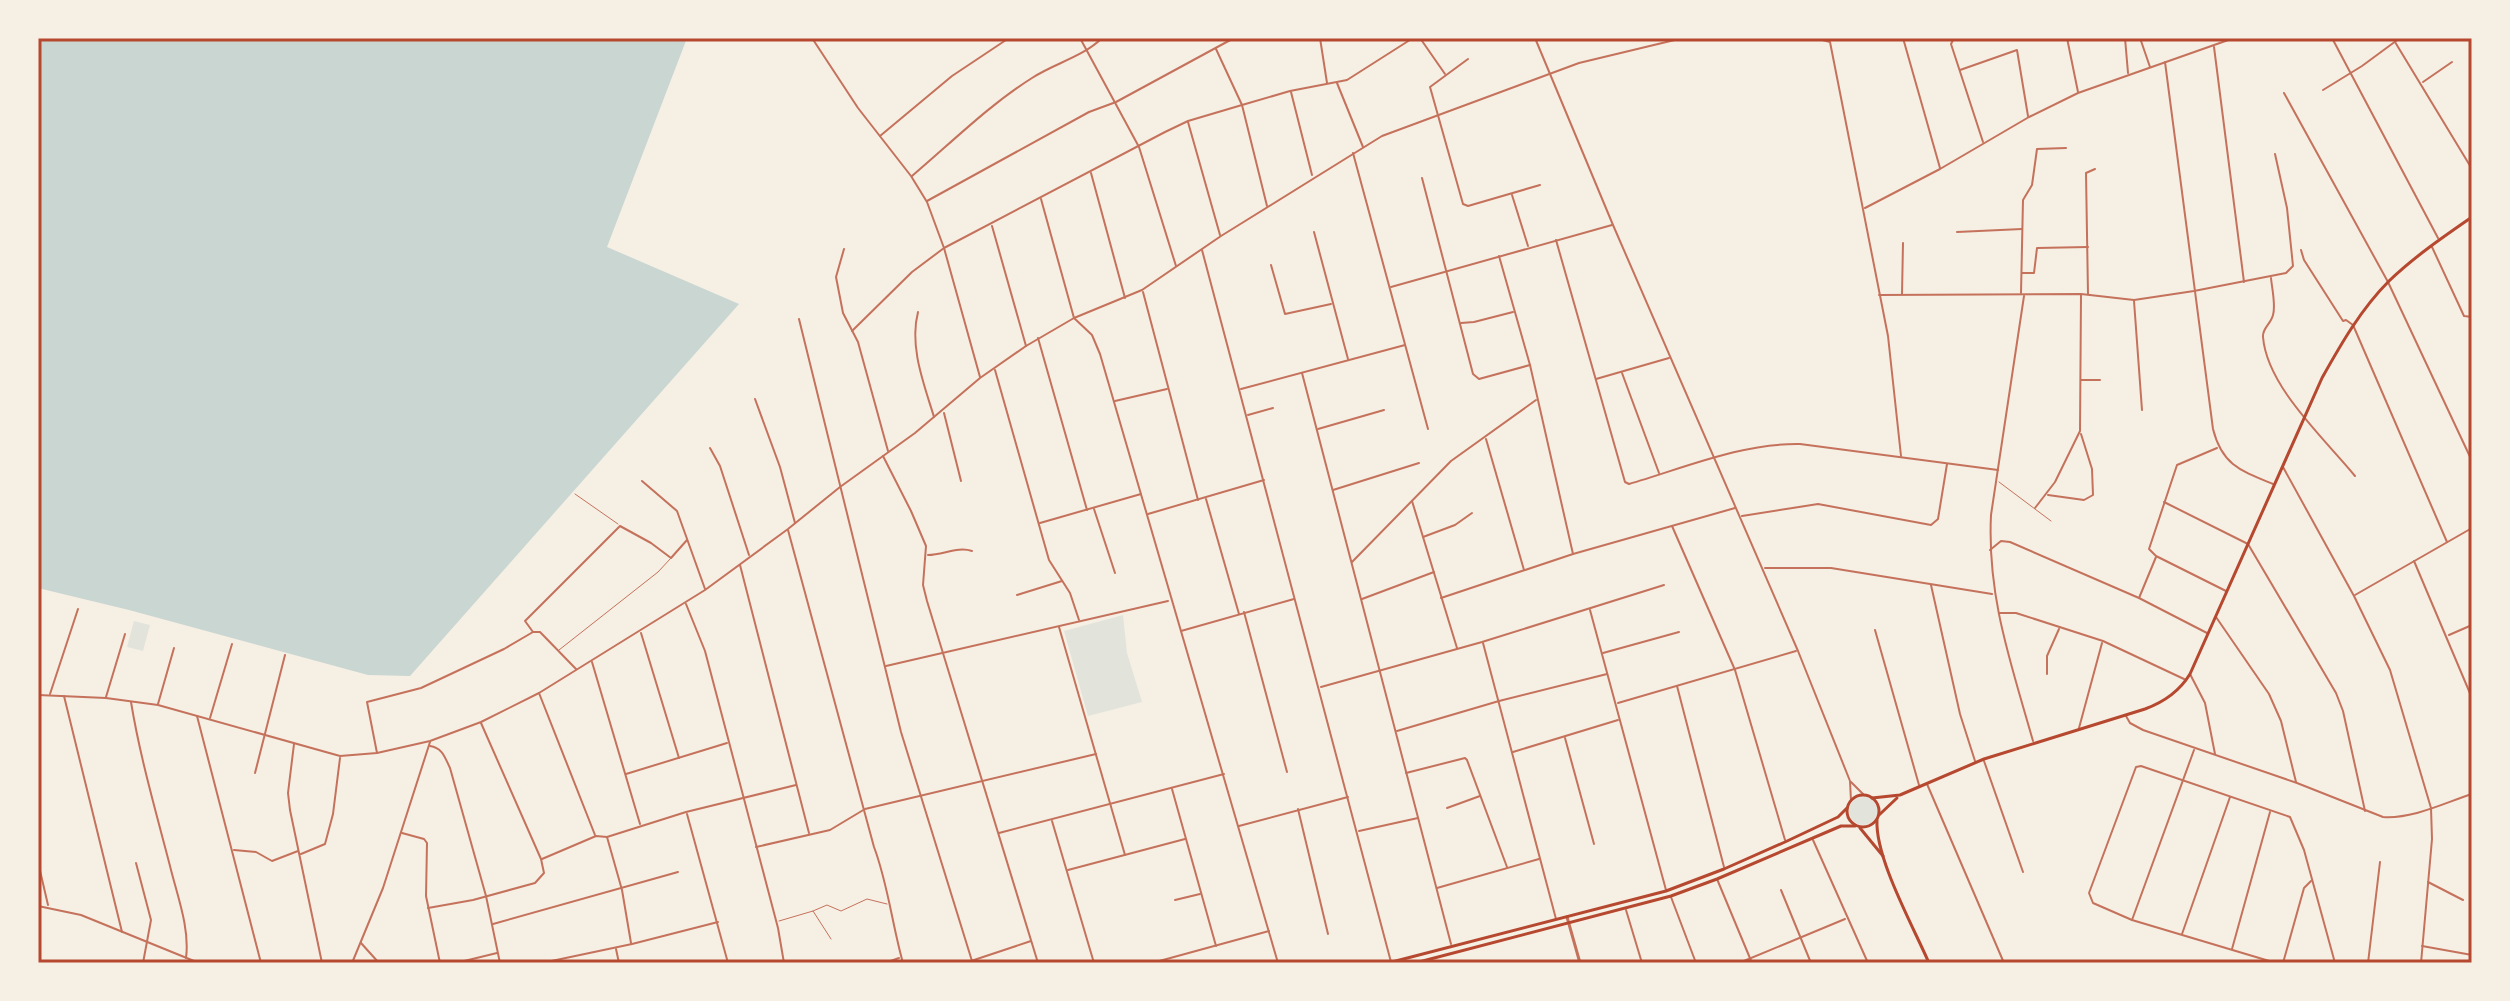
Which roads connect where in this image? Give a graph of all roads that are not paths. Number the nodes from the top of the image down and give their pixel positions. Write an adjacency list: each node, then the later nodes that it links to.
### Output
1 (812, 38): 49 (street)
2 (1009, 38): 49 (street)
3 (1080, 38): 27 (street)
4 (1102, 38): 27 (street)
5 (1320, 38): 39 (street)
6 (1397, 38): 24 (street)
7 (1413, 38): 24 (street)
8 (1420, 38): 35 (street)
9 (1535, 38): 33 (street)
10 (1683, 38): 22 (street)
11 (1815, 38): 12 (street)
12 (1824, 38): 68 (street)
13 (1903, 38): 56 (street)
14 (1954, 38): 32 (street)
15 (2067, 38): 42 (street)
16 (2125, 38): 36 (street)
17 (2140, 38): 31 (street)
18 (2234, 38): 25 (street)
19 (2332, 38): 34 (street)
20 (2400, 38): 23 (street)
21 (1231, 39): 26 (street)
22 (1671, 39): 33 (street)
23 (2395, 42): 34 (street); 38 (street)
24 (1402, 45): 37 (street)
25 (2214, 45): 29 (street); 92 (street)
26 (1216, 48): 44 (street); 45 (street)
27 (1087, 50): 44 (street); 60 (street)
28 (1468, 59): 35 (street)
29 (2165, 62): 31 (street); 96 (street)
30 (2452, 62): 38 (street)
31 (2151, 67): 36 (street)
32 (1960, 70): 47 (street); 50 (street)
33 (1551, 73): 46 (street); 71 (street)
34 (2351, 74): 40 (street); 77 (street)
35 (1446, 75): 46 (street)
36 (2129, 75): 42 (street)
37 (1337, 82): 39 (street); 52 (street)
38 (2421, 83): 58 (street)
39 (1327, 84): 41 (street)
40 (2323, 90)
41 (1290, 91): 45 (street); 61 (street)
42 (2078, 93): 47 (street)
43 (2284, 93): 93 (street)
44 (1116, 102): 51 (street); 66 (street)
45 (1242, 105): 48 (street); 67 (street)
46 (1437, 114): 52 (street); 64 (street)
47 (2029, 117): 50 (street)
48 (1188, 121): 51 (street); 75 (street)
49 (879, 136): 60 (street)
50 (1983, 143): 56 (street)
51 (1139, 147): 59 (street); 88 (street)
52 (1363, 147): 54 (street)
53 (2066, 148): 72 (street)
54 (1353, 153): 61 (street); 94 (street)
55 (2275, 154): 91 (street)
56 (1940, 169): 68 (street)
57 (2095, 169): 81 (street)
58 (2472, 169)
59 (1090, 172): 65 (street); 102 (street)
60 (911, 176): 66 (street)
61 (1313, 177): 67 (street)
62 (1422, 178): 89 (street)
63 (1540, 185): 64 (street)
64 (1511, 194): 80 (street)
65 (1041, 199): 70 (street); 108 (street)
66 (927, 202): 82 (street)
67 (1267, 207): 75 (street)
68 (1864, 209): 99 (street)
69 (2472, 217): 77 (main road)
70 (992, 225): 82 (street); 115 (street)
71 (1613, 225): 76 (street); 116 (street)
72 (2024, 229): 74 (street); 90 (street)
73 (1314, 232): 104 (street)
74 (1957, 232)
75 (1221, 236): 84 (street)
76 (1556, 240): 80 (street); 123 (street)
77 (2439, 240): 79 (main road)
78 (1903, 243): 100 (street)
79 (2431, 246): 93 (main road); 107 (street)
80 (1528, 247): 86 (street)
81 (2089, 247): 90 (street); 101 (street)
82 (944, 248): 112 (street); 122 (street)
83 (844, 249): 112 (street)
84 (1202, 249): 88 (street); 127 (street)
85 (2301, 250): 111 (street)
86 (1499, 256): 89 (street); 106 (street)
87 (1271, 265): 104 (street)
88 (1176, 267): 95 (street)
89 (1448, 270): 94 (street); 110 (street)
90 (2022, 273): 97 (street)
91 (2271, 277): 92 (street); 137 (street)
92 (2244, 282): 96 (street)
93 (2388, 282): 111 (main road); 148 (street)
94 (1390, 287): 114 (street)
95 (1142, 290): 102 (street); 126 (street)
96 (2194, 291): 103 (street); 142 (street)
97 (2023, 294): 98 (street); 100 (street); 152 (street)
98 (2081, 294): 101 (street); 124 (street)
99 (1879, 295): 100 (street); 146 (street)
100 (1902, 295)
101 (2088, 295): 103 (street)
102 (1125, 298): 108 (street)
103 (2134, 300): 133 (street)
104 (1332, 304): 117 (street)
105 (918, 312): 136 (street)
106 (1516, 312): 110 (street); 118 (street)
107 (2472, 317)
108 (1074, 318): 113 (street); 130 (street)
109 (799, 319): 160 (street)
110 (1460, 322): 118 (street)
111 (2353, 325): 137 (main road); 185 (street)
112 (852, 331): 144 (street)
113 (1038, 338): 115 (street); 172 (street)
114 (1406, 345): 117 (street); 139 (street)
115 (1026, 346): 119 (street)
116 (1670, 358): 121 (street); 147 (street)
117 (1348, 360): 120 (street)
118 (1530, 365): 129 (street)
119 (995, 368): 122 (street); 178 (street)
120 (1302, 373): 127 (street); 138 (street)
121 (1622, 373): 123 (street); 153 (street)
122 (980, 378): 134 (street)
123 (1596, 379): 153 (street)
124 (2080, 380): 125 (street); 140 (street)
125 (2100, 380)
126 (1168, 389): 130 (street); 166 (street)
127 (1240, 389): 135 (street)
128 (755, 399): 177 (street)
129 (1538, 399): 141 (street); 189 (street)
130 (1114, 401): 163 (street)
131 (1273, 408): 135 (street)
132 (1384, 410): 138 (street)
133 (2142, 410)
134 (944, 411): 136 (street); 158 (street)
135 (1246, 414): 155 (street)
136 (935, 418): 144 (street)
137 (2305, 418): 151 (main road); 154 (street)
138 (1317, 429): 161 (street)
139 (1428, 429)
140 (2080, 431): 164 (street); 164 (street)
141 (1486, 438): 167 (street); 198 (street)
142 (2218, 447): 159 (street); 168 (street)
143 (710, 448): 193 (street)
144 (888, 451): 145 (street)
145 (882, 455): 160 (street); 190 (street)
146 (1901, 457): 147 (street); 150 (street)
147 (1715, 459): 153 (street); 170 (street)
148 (2472, 461)
149 (1419, 463): 161 (street)
150 (1948, 463): 152 (street); 175 (street)
151 (2282, 466): 159 (main road); 208 (street)
152 (1998, 470): 156 (street)
153 (1660, 475)
154 (2355, 476)
155 (1264, 480): 165 (street); 209 (street)
156 (1997, 480): 171 (lane); 187 (street)
157 (642, 481): 184 (street)
158 (961, 481)
159 (2274, 485): 186 (main road)
160 (840, 487): 177 (street); 244 (street)
161 (1332, 491): 195 (street)
162 (575, 494): 179 (lane)
163 (1141, 494): 169 (street); 174 (street)
164 (2047, 494): 171 (street)
165 (1206, 497): 166 (street); 218 (street)
166 (1198, 500): 174 (street)
167 (1412, 500): 183 (street); 195 (street)
168 (2164, 502): 186 (street); 191 (street)
169 (1094, 508): 172 (street); 200 (street)
170 (1736, 508): 175 (street); 180 (street)
171 (2035, 508): 176 (lane)
172 (1087, 510): 178 (street)
173 (1472, 513): 183 (street)
174 (1147, 514): 212 (street)
175 (1740, 516): 197 (street)
176 (2051, 521)
177 (795, 523): 182 (street)
178 (1039, 524): 201 (street)
179 (620, 526): 192 (street); 227 (street)
180 (1672, 526): 189 (street); 246 (street)
181 (2472, 528): 185 (street)
182 (788, 529): 193 (street); 314 (street)
183 (1423, 537): 199 (street)
184 (687, 540): 192 (street); 204 (street)
185 (2447, 542): 194 (street)
186 (2248, 544): 205 (main road); 317 (street)
187 (1990, 550): 206 (street); 211 (street)
188 (972, 551): 190 (street)
189 (1573, 554): 198 (street)
190 (927, 555): 240 (street)
191 (2156, 556): 205 (street); 211 (street)
192 (671, 558): 238 (lane)
193 (749, 558): 196 (street)
194 (2414, 561): 208 (street); 232 (street)
195 (1351, 563): 213 (street)
196 (740, 565): 204 (street); 297 (street)
197 (1762, 568): 202 (street); 239 (street)
198 (1524, 570): 210 (street)
199 (1434, 572): 210 (street); 213 (street)
200 (1115, 573)
201 (1062, 581): 207 (street); 221 (street)
202 (1930, 584): 206 (street); 286 (street)
203 (1664, 585): 216 (street)
204 (705, 590): 214 (street)
205 (2226, 591): 220 (main road)
206 (1993, 594): 219 (street)
207 (1017, 595)
208 (2354, 596): 313 (street)
209 (1295, 598): 217 (street); 253 (street)
210 (1441, 598): 237 (street)
211 (2139, 598): 230 (street)
212 (1170, 600): 221 (street); 228 (street)
213 (1360, 600): 247 (street)
214 (686, 603): 225 (street); 274 (street)
215 (78, 609): 256 (street)
216 (1590, 609): 234 (street); 241 (street)
217 (1244, 612): 218 (street); 287 (street)
218 (1239, 614): 228 (street)
219 (1998, 614): 224 (street); 275 (street)
220 (2215, 616): 230 (main road); 296 (street)
221 (1080, 621): 223 (street)
222 (2472, 625): 232 (street)
223 (1059, 627): 240 (street); 281 (street)
224 (2060, 627): 233 (street); 249 (street)
225 (641, 630): 243 (street); 284 (street)
226 (1875, 630): 298 (street)
227 (533, 632): 238 (street); 280 (street)
228 (1180, 632): 290 (street)
229 (1679, 632): 241 (street)
230 (2208, 633): 250 (main road)
231 (125, 634): 258 (street)
232 (2447, 636): 259 (street)
233 (2103, 641): 251 (street); 269 (street)
234 (1482, 642): 237 (street); 261 (street)
235 (232, 644): 266 (street)
236 (174, 648): 263 (street)
237 (1457, 649): 247 (street)
238 (559, 650): 245 (street)
239 (1798, 651): 246 (street); 294 (street)
240 (942, 653): 244 (street); 293 (street)
241 (1603, 653): 248 (street)
242 (285, 655): 271 (street)
243 (592, 661): 245 (street); 291 (street)
244 (885, 666): 301 (street)
245 (577, 670): 254 (street)
246 (1735, 670): 252 (street); 333 (street)
247 (1379, 672): 253 (street); 270 (street)
248 (1608, 674): 261 (street); 262 (street)
249 (2047, 674)
250 (2190, 674): 251 (main road); 282 (street)
251 (2186, 680): 265 (main road)
252 (1677, 686): 262 (street); 346 (street)
253 (1320, 688): 306 (street)
254 (539, 693): 268 (street); 329 (street)
255 (38, 695): 256 (street)
256 (49, 695): 257 (street)
257 (64, 696): 258 (street); 377 (street)
258 (106, 698): 260 (street)
259 (2472, 698)
260 (130, 701): 263 (street); 394 (street)
261 (1499, 701): 270 (street); 279 (street)
262 (1617, 704): 267 (street)
263 (158, 705): 264 (street)
264 (197, 715): 266 (street); 336 (street)
265 (2125, 715): 269 (main road); 278 (street)
266 (209, 719): 271 (street)
267 (1621, 720): 272 (street); 356 (street)
268 (481, 722): 273 (street); 340 (street)
269 (2079, 728): 275 (main road)
270 (1396, 731): 289 (street)
271 (264, 735): 276 (street); 288 (street)
272 (1564, 736): 279 (street); 334 (street)
273 (430, 741): 277 (street); 280 (street)
274 (728, 743): 284 (street); 307 (street)
275 (2033, 743): 285 (main road)
276 (294, 744): 283 (street); 337 (street)
277 (429, 746): 326 (street); 358 (street)
278 (2195, 749): 282 (street); 292 (street)
279 (1512, 752): 341 (street)
280 (377, 753): 283 (street)
281 (1096, 754): 293 (street); 310 (street)
282 (2215, 755): 296 (street)
283 (340, 756): 337 (street)
284 (679, 758): 291 (street)
285 (1984, 759): 286 (main road); 349 (street)
286 (1975, 762): 295 (main road)
287 (1287, 772)
288 (255, 773)
289 (1406, 773): 304 (street); 320 (street)
290 (1224, 774): 299 (street); 323 (street)
291 (625, 775): 322 (street)
292 (2184, 780): 305 (street); 371 (street); 371 (street)
293 (982, 781): 301 (street); 328 (street)
294 (1850, 781): 302 (street); 309 (street)
295 (1927, 783): 298 (main road); 426 (street)
296 (2297, 783): 317 (street)
297 (797, 784): 307 (street); 327 (street)
298 (1919, 786): 303 (main road)
299 (1171, 788): 310 (street); 332 (street)
300 (2472, 794): 313 (street)
301 (920, 795): 314 (street); 395 (street)
302 (1864, 795): 308 (main road); 309 (main road)
303 (1900, 795): 308 (main road); 319 (main road)
304 (1481, 796): 311 (street); 345 (street)
305 (2230, 796): 316 (street); 379 (street)
306 (1348, 797): 315 (street); 325 (street)
307 (742, 798): 318 (street); 335 (street)
308 (1872, 798): 319 (main road)
309 (1851, 801): 312 (main road)
310 (1111, 803): 321 (street); 338 (street)
311 (1447, 808)
312 (1847, 808): 324 (main road); 333 (main road)
313 (2431, 808): 317 (street); 352 (street)
314 (865, 809): 327 (street); 362 (street)
315 (1298, 809): 323 (street); 378 (street)
316 (2271, 811): 351 (street); 390 (street)
317 (2365, 811)
318 (686, 812): 322 (street); 372 (street)
319 (1878, 817): 324 (main road); 339 (main road)
320 (1418, 818): 325 (street); 353 (street)
321 (1052, 820): 328 (street); 347 (street)
322 (640, 825): 330 (street)
323 (1238, 826): 376 (street)
324 (1858, 826): 331 (main road); 339 (main road)
325 (1358, 831): 417 (street)
326 (402, 833): 365 (street); 384 (street)
327 (810, 834): 335 (street)
328 (998, 834): 383 (street)
329 (596, 836): 330 (street); 340 (street)
330 (607, 837): 354 (street)
331 (1811, 837): 350 (main road); 369 (street)
332 (1185, 839): 338 (street); 357 (street)
333 (1785, 842): 346 (main road)
334 (1594, 844)
335 (755, 847): 373 (street)
336 (232, 850): 337 (street); 399 (street)
337 (300, 852): 400 (street)
338 (1125, 855): 347 (street)
339 (1883, 856): 425 (main road)
340 (541, 859): 358 (street)
341 (1540, 859): 345 (street); 370 (street)
342 (38, 862): 364 (street)
343 (2380, 862): 430 (street)
344 (136, 863): 382 (street)
345 (1507, 867): 353 (street)
346 (1724, 869): 356 (main road)
347 (1067, 871): 414 (street)
348 (678, 872): 354 (street)
349 (2023, 872)
350 (1717, 879): 359 (main road); 396 (street)
351 (2312, 880): 428 (street); 429 (street)
352 (2427, 882): 361 (street); 387 (street)
353 (1437, 888): 388 (street)
354 (622, 890): 375 (street); 385 (street)
355 (1781, 890): 381 (street)
356 (1666, 891): 368 (main road)
357 (1201, 893): 360 (street); 386 (street)
358 (486, 896): 365 (street); 375 (street)
359 (1671, 896): 366 (main road); 421 (street)
360 (1175, 900)
361 (2463, 900)
362 (889, 905): 367 (lane); 393 (street)
363 (38, 906): 364 (street)
364 (49, 906): 377 (street)
365 (428, 908): 403 (street)
366 (1626, 909): 374 (main road); 420 (street)
367 (813, 911): 373 (lane); 380 (lane)
368 (1567, 917): 370 (main road); 374 (street)
369 (1847, 918): 381 (street); 424 (street)
370 (1556, 920): 388 (main road)
371 (2132, 920): 379 (street)
372 (718, 922): 385 (street); 408 (street)
373 (777, 922): 409 (street)
374 (1569, 924): 418 (main road); 419 (street)
375 (492, 925): 391 (street)
376 (1269, 931): 386 (street); 416 (street)
377 (122, 932): 382 (street)
378 (1328, 934)
379 (2181, 936): 390 (street)
380 (831, 939)
381 (1800, 939): 396 (street); 423 (street)
382 (146, 941): 394 (street); 397 (street)
383 (1031, 941): 395 (street); 413 (street)
384 (361, 942): 401 (street); 402 (street)
385 (632, 944): 389 (street)
386 (1216, 946): 415 (street)
387 (2422, 946): 392 (street); 431 (street)
388 (1452, 947): 417 (main road)
389 (616, 948): 406 (street); 407 (street)
390 (2231, 950): 427 (street)
391 (498, 953): 404 (street); 405 (street)
392 (2472, 955)
393 (901, 957): 410 (street); 411 (street)
394 (186, 958): 398 (street)
395 (972, 961): 412 (street)
396 (1751, 961): 422 (street)
397 (143, 963)
398 (199, 963)
399 (261, 963)
400 (322, 963)
401 (352, 963)
402 (379, 963)
403 (440, 963)
404 (456, 963)
405 (500, 963)
406 (542, 963)
407 (619, 963)
408 (728, 963)
409 (784, 963)
410 (885, 963)
411 (903, 963)
412 (965, 963)
413 (1038, 963)
414 (1094, 963)
415 (1152, 963)
416 (1278, 963)
417 (1389, 963)
418 (1416, 963)
419 (1580, 963)
420 (1642, 963)
421 (1696, 963)
422 (1739, 963)
423 (1811, 963)
424 (1868, 963)
425 (1929, 963)
426 (2004, 963)
427 (2276, 963)
428 (2283, 963)
429 (2335, 963)
430 (2368, 963)
431 (2421, 963)

